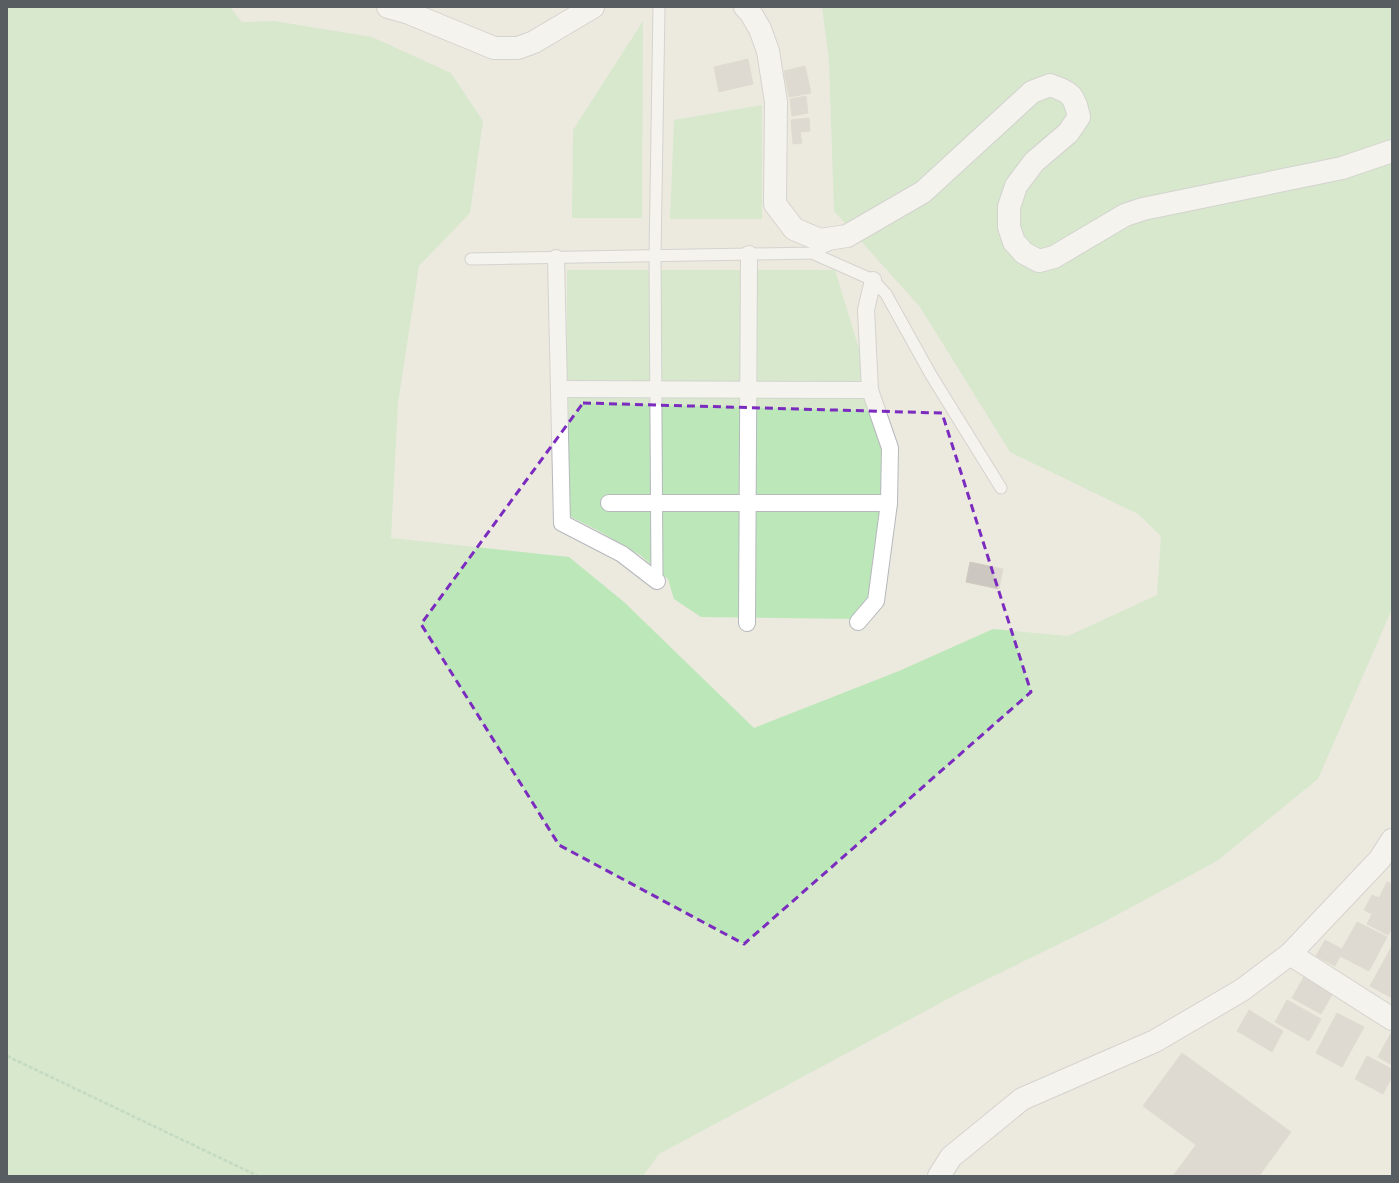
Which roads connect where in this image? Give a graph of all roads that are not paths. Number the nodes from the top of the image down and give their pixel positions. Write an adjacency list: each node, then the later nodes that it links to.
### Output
1 (388, 7): 2 (street)
2 (593, 7)
3 (659, 7): 9 (lane)
4 (745, 7): 6 (street)
5 (1392, 150): 6 (street)
6 (847, 236): 7 (lane)
7 (812, 253): 8 (lane); 12 (lane)
8 (749, 254): 9 (lane); 14 (street)
9 (655, 256): 10 (lane); 18 (lane)
10 (556, 258): 11 (lane); 13 (street)
11 (471, 259)
12 (873, 280): 15 (street); 16 (lane)
13 (559, 389): 14 (street); 21 (street)
14 (748, 390): 15 (street); 19 (street)
15 (870, 390): 20 (street)
16 (1001, 488)
17 (609, 503): 18 (street)
18 (657, 503): 19 (street); 21 (lane)
19 (748, 503): 20 (street); 23 (street)
20 (889, 504): 22 (street)
21 (657, 581)
22 (858, 622)
23 (747, 623)
24 (1392, 840): 25 (street)
25 (1386, 863): 26 (street)
26 (1290, 954): 27 (street); 28 (street)
27 (1392, 1019)
28 (939, 1176)

